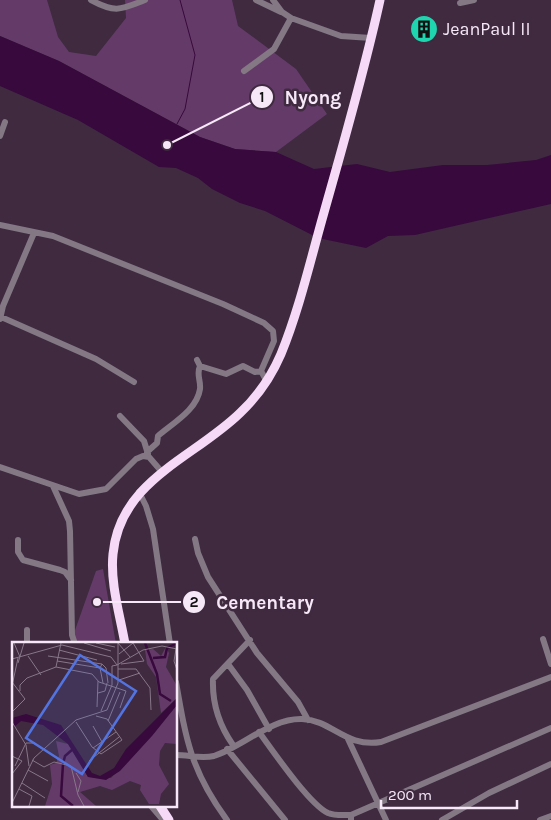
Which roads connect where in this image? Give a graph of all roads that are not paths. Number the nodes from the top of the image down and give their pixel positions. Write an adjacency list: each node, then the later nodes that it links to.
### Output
1 (91, 0): 2 (street)
2 (145, 0)
3 (256, 0): 8 (street)
4 (273, 0): 8 (street)
5 (380, 0): 10 (highway)
6 (474, 0): 7 (street)
7 (460, 2)
8 (282, 12): 9 (street)
9 (291, 18): 10 (street); 11 (street)
10 (371, 38): 18 (highway)
11 (244, 71)
12 (5, 122): 13 (street)
13 (0, 136)
14 (0, 225): 15 (street)
15 (34, 233): 16 (street); 17 (street)
16 (0, 318): 19 (street)
17 (261, 371): 18 (street); 21 (street)
18 (266, 380): 23 (highway)
19 (134, 382)
20 (120, 416): 21 (street)
21 (148, 454): 23 (street); 24 (street)
22 (0, 467): 24 (street)
23 (162, 472): 25 (highway)
24 (52, 486): 28 (street)
25 (139, 492): 34 (highway); 35 (street)
26 (195, 539): 31 (street)
27 (18, 540): 28 (street)
28 (71, 580): 33 (street)
29 (27, 630): 32 (street)
30 (543, 639): 37 (street)
31 (250, 640): 36 (street); 40 (street)
32 (27, 642)
33 (75, 642)
34 (124, 642)
35 (170, 642)
36 (228, 664): 42 (street); 45 (street)
37 (551, 664)
38 (551, 677): 44 (street)
39 (178, 692): 47 (street)
40 (308, 720): 42 (street); 44 (street)
41 (551, 728): 49 (street)
42 (269, 729): 43 (street)
43 (259, 732): 45 (street); 53 (street)
44 (348, 739): 49 (street)
45 (230, 747): 47 (street); 57 (street)
46 (178, 754): 47 (street)
47 (191, 756): 56 (street)
48 (551, 764): 59 (street)
49 (379, 803): 53 (street); 58 (street)
50 (153, 808): 54 (street)
51 (161, 808): 55 (highway)
52 (551, 816): 60 (street)
53 (351, 818)
54 (163, 820)
55 (169, 820)
56 (227, 820)
57 (285, 820)
58 (386, 820)
59 (442, 820)
60 (540, 820)

